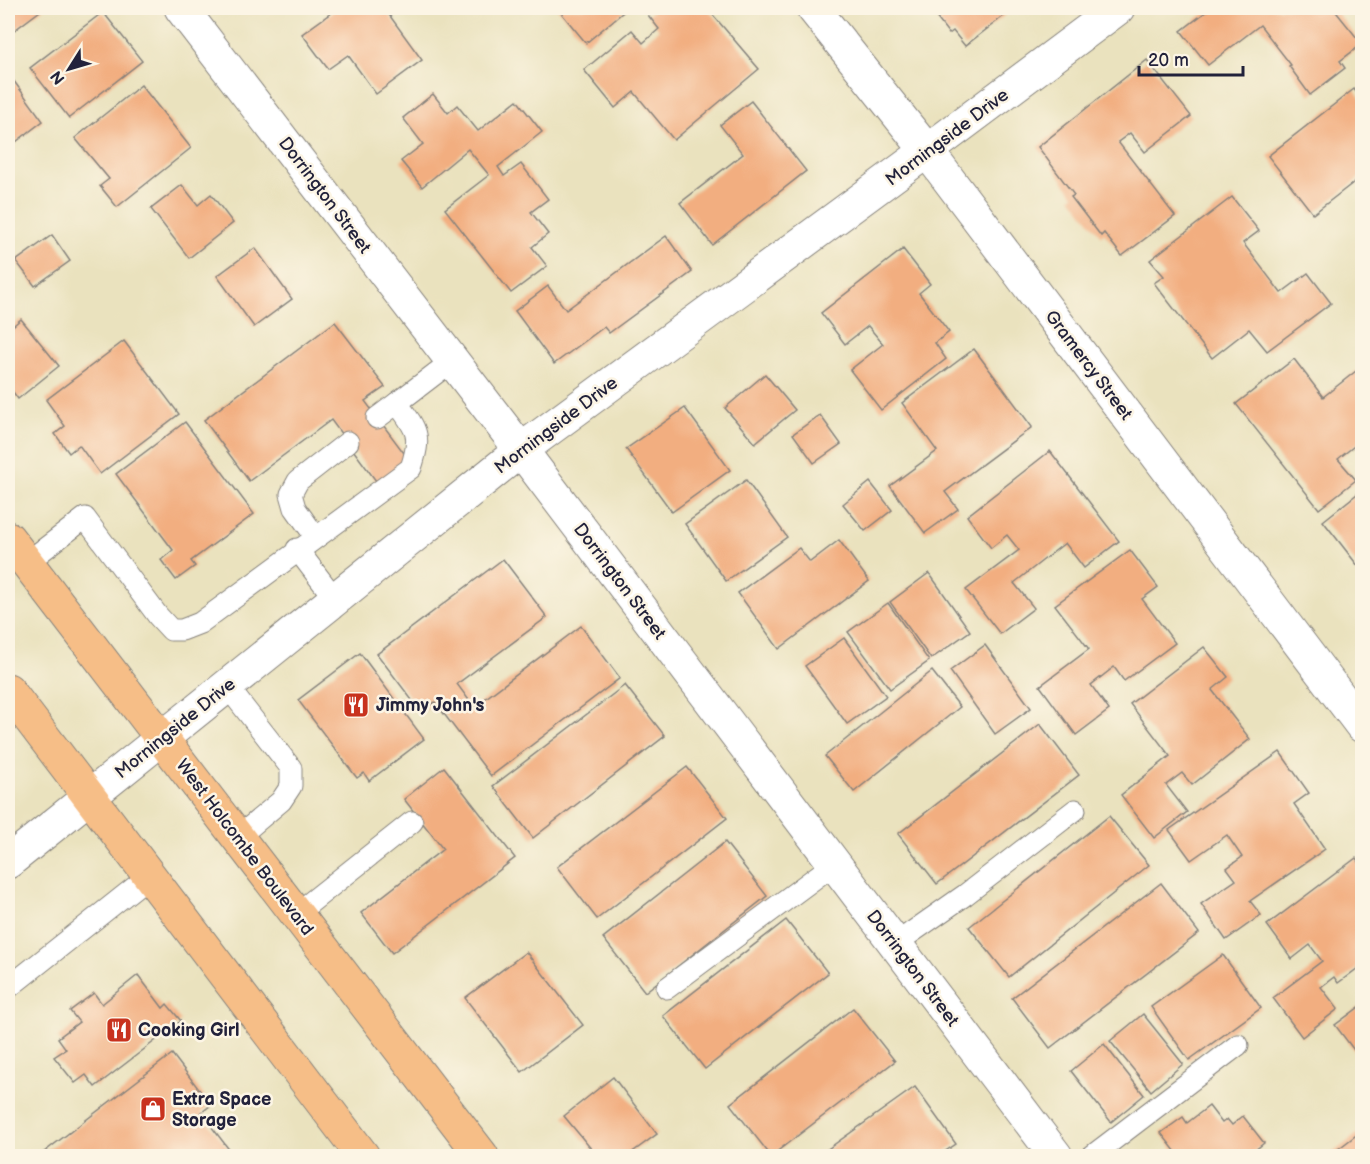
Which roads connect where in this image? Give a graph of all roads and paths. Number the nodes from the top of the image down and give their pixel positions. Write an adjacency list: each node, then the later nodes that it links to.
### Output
1 (182, 8): 5 (street, Dorrington Street)
2 (813, 8): 4 (street, Gramercy Street)
3 (1118, 8): 4 (street, Morningside Drive)
4 (927, 151): 9 (street, Morningside Drive); 16 (street, Gramercy Street)
5 (452, 361): 6 (lane); 9 (street, Dorrington Street)
6 (397, 403): 7 (lane); 10 (lane)
7 (377, 418)
8 (348, 442): 10 (lane)
9 (520, 450): 13 (street, Morningside Drive); 23 (street, Dorrington Street)
10 (315, 536): 11 (lane)
11 (297, 549): 12 (lane); 13 (lane)
12 (17, 551): 17 (main road, West Holcombe Boulevard)
13 (335, 599): 14 (street, Morningside Drive)
14 (227, 686): 17 (street, Morningside Drive); 21 (lane)
15 (8, 690): 18 (main road)
16 (1362, 726)
17 (162, 739): 18 (street, Morningside Drive); 21 (main road, West Holcombe Boulevard)
18 (89, 797): 22 (street, Morningside Drive); 24 (main road)
19 (1075, 810): 26 (lane)
20 (412, 822): 25 (lane)
21 (237, 838): 25 (main road, West Holcombe Boulevard)
22 (8, 862)
23 (834, 864): 26 (street, Dorrington Street); 28 (lane)
24 (149, 876): 27 (lane); 30 (main road)
25 (296, 914): 31 (main road, West Holcombe Boulevard)
26 (895, 944): 32 (street, Dorrington Street)
27 (8, 988)
28 (667, 988)
29 (1238, 1045): 33 (lane)
30 (363, 1156)
31 (482, 1156)
32 (1056, 1156)
33 (1092, 1156)

